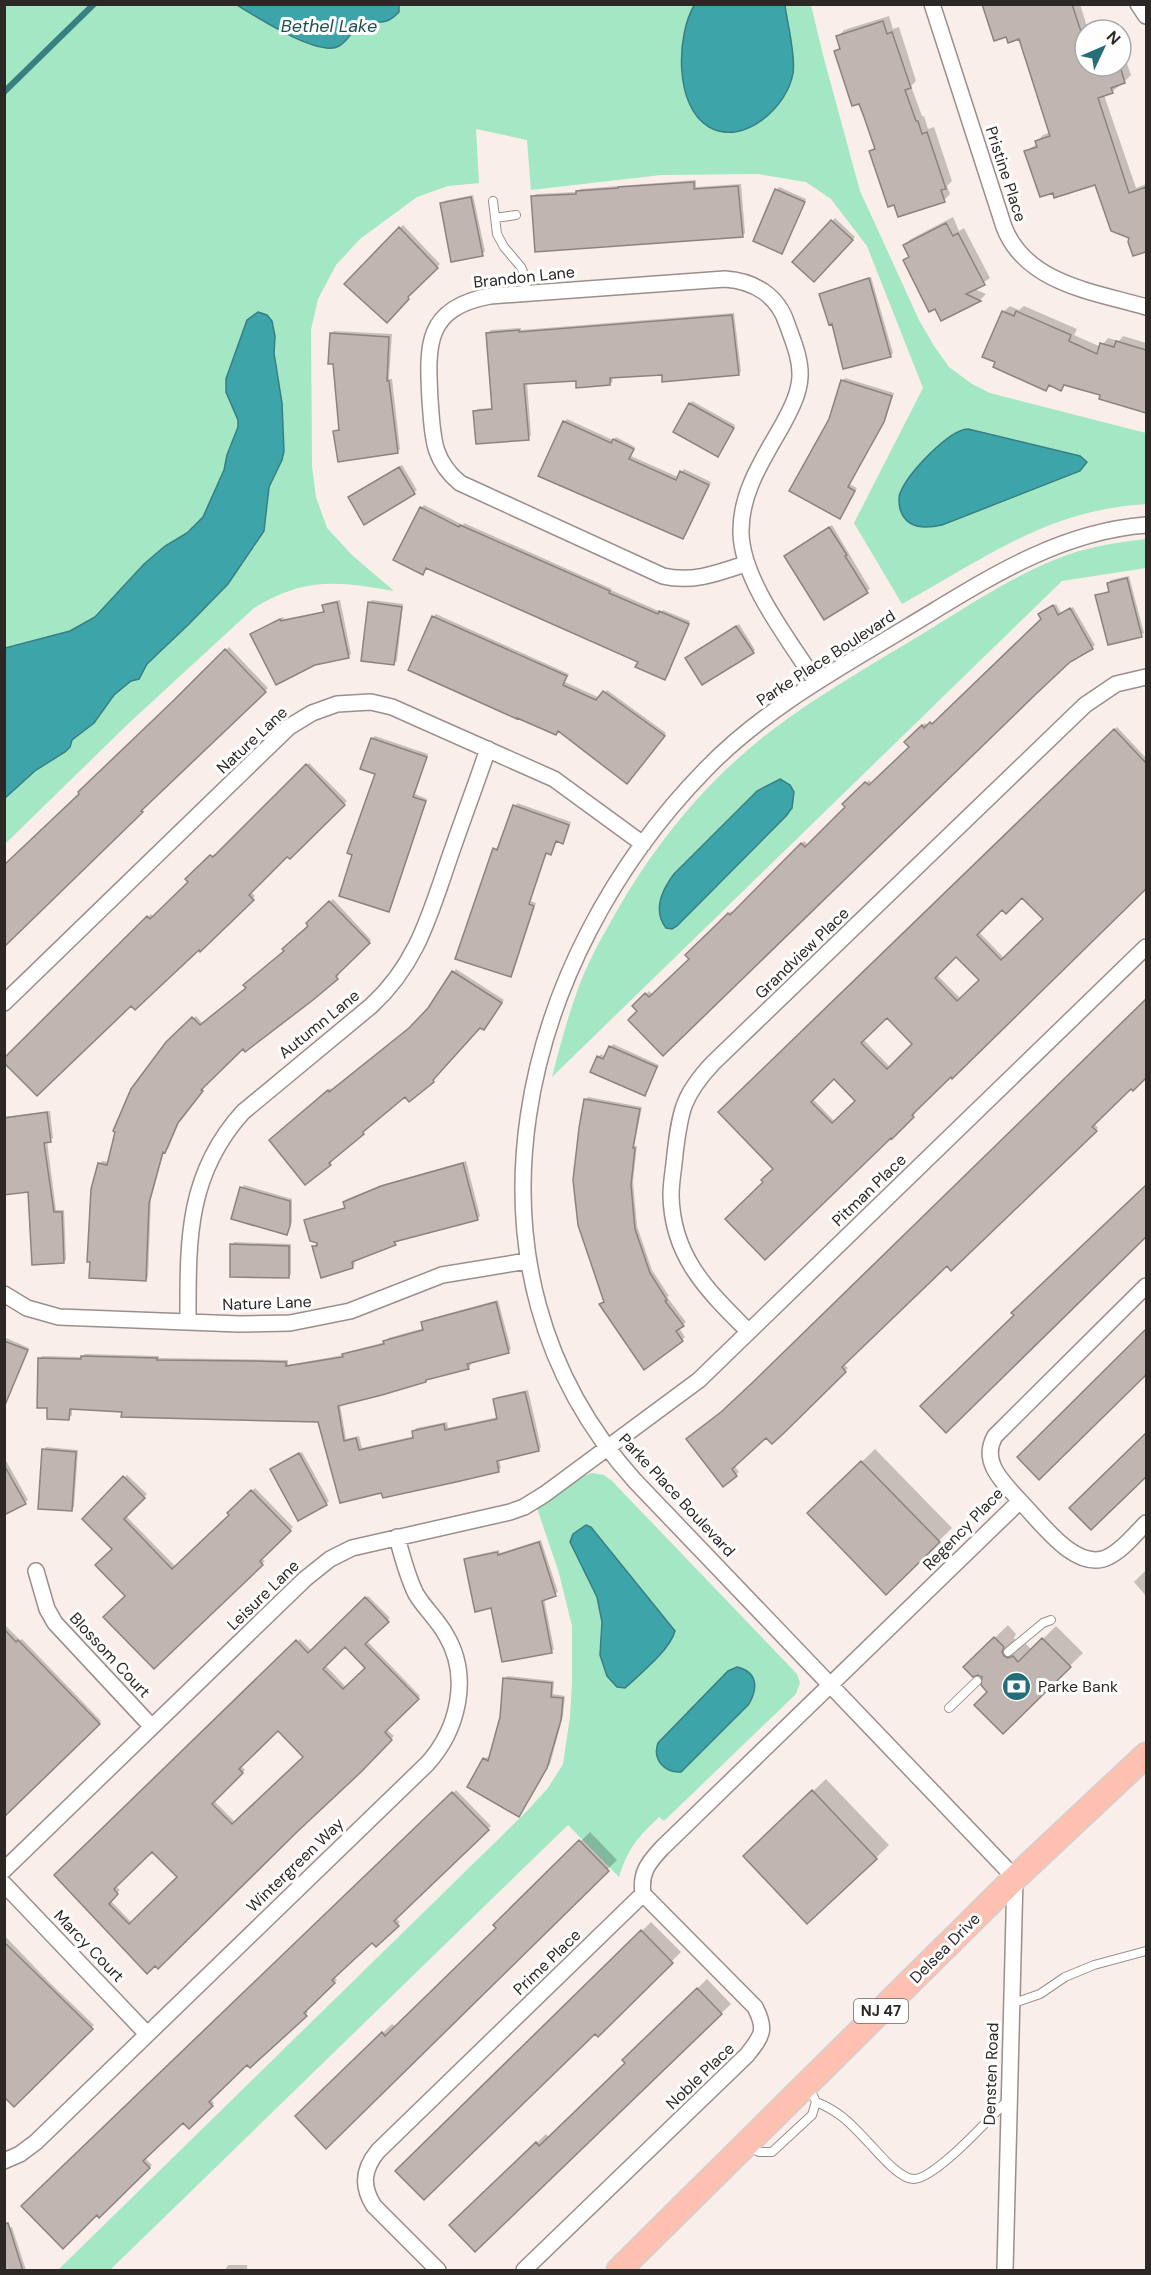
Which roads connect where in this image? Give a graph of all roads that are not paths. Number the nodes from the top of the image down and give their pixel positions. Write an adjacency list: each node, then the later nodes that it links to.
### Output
1 (932, 4): 8 (street, Pristine Place)
2 (1138, 4): 3 (street)
3 (1146, 16)
4 (493, 201): 6 (lane)
5 (516, 215): 6 (lane)
6 (495, 218): 7 (lane)
7 (526, 294): 10 (street, Brandon Lane); 10 (street, Brandon Lane)
8 (1146, 307)
9 (1146, 525): 12 (street, Parke Place Boulevard)
10 (745, 564): 12 (street, Brandon Lane)
11 (1146, 677): 21 (street, Grandview Place)
12 (816, 682): 14 (street, Parke Place Boulevard)
13 (488, 749): 14 (street, Nature Lane); 16 (street, Nature Lane); 20 (street, Autumn Lane)
14 (643, 844): 17 (street, Parke Place Boulevard)
15 (1146, 947): 21 (street, Pitman Place)
16 (4, 1003)
17 (527, 1261): 20 (street, Nature Lane); 22 (street, Parke Place Boulevard)
18 (1146, 1287): 23 (street, Regency Place)
19 (4, 1294): 20 (street, Nature Lane)
20 (188, 1321)
21 (748, 1331): 22 (street, Pitman Place)
22 (607, 1448): 25 (street, Leisure Lane); 30 (street, Parke Place Boulevard)
23 (1020, 1501): 24 (street); 30 (street, Regency Place)
24 (1146, 1523)
25 (397, 1537): 32 (street, Leisure Lane); 40 (street, Wintergreen Way)
26 (36, 1571): 32 (street, Blossom Court)
27 (1051, 1620): 28 (lane)
28 (1008, 1652)
29 (977, 1681): 31 (lane)
30 (831, 1684): 35 (street, Parke Place Boulevard); 37 (street)
31 (950, 1708)
32 (152, 1727): 34 (street, Leisure Lane)
33 (1146, 1755): 35 (main road, Delsea Drive / NJ 47)
34 (4, 1870)
35 (1015, 1878): 39 (street, Densten Road); 41 (main road, Delsea Drive / NJ 47)
36 (4, 1884): 40 (street, Marcy Court)
37 (643, 1894): 44 (street, Prime Place); 45 (street, Noble Place)
38 (1146, 1951): 39 (lane)
39 (1011, 2004): 42 (street, Densten Road)
40 (147, 2034): 43 (street, Wintergreen Way)
41 (812, 2093): 42 (lane); 46 (main road, Delsea Drive / NJ 47)
42 (1008, 2099): 47 (street, Densten Road)
43 (4, 2161)
44 (438, 2271)
45 (524, 2271)
46 (619, 2271)
47 (1005, 2271)

